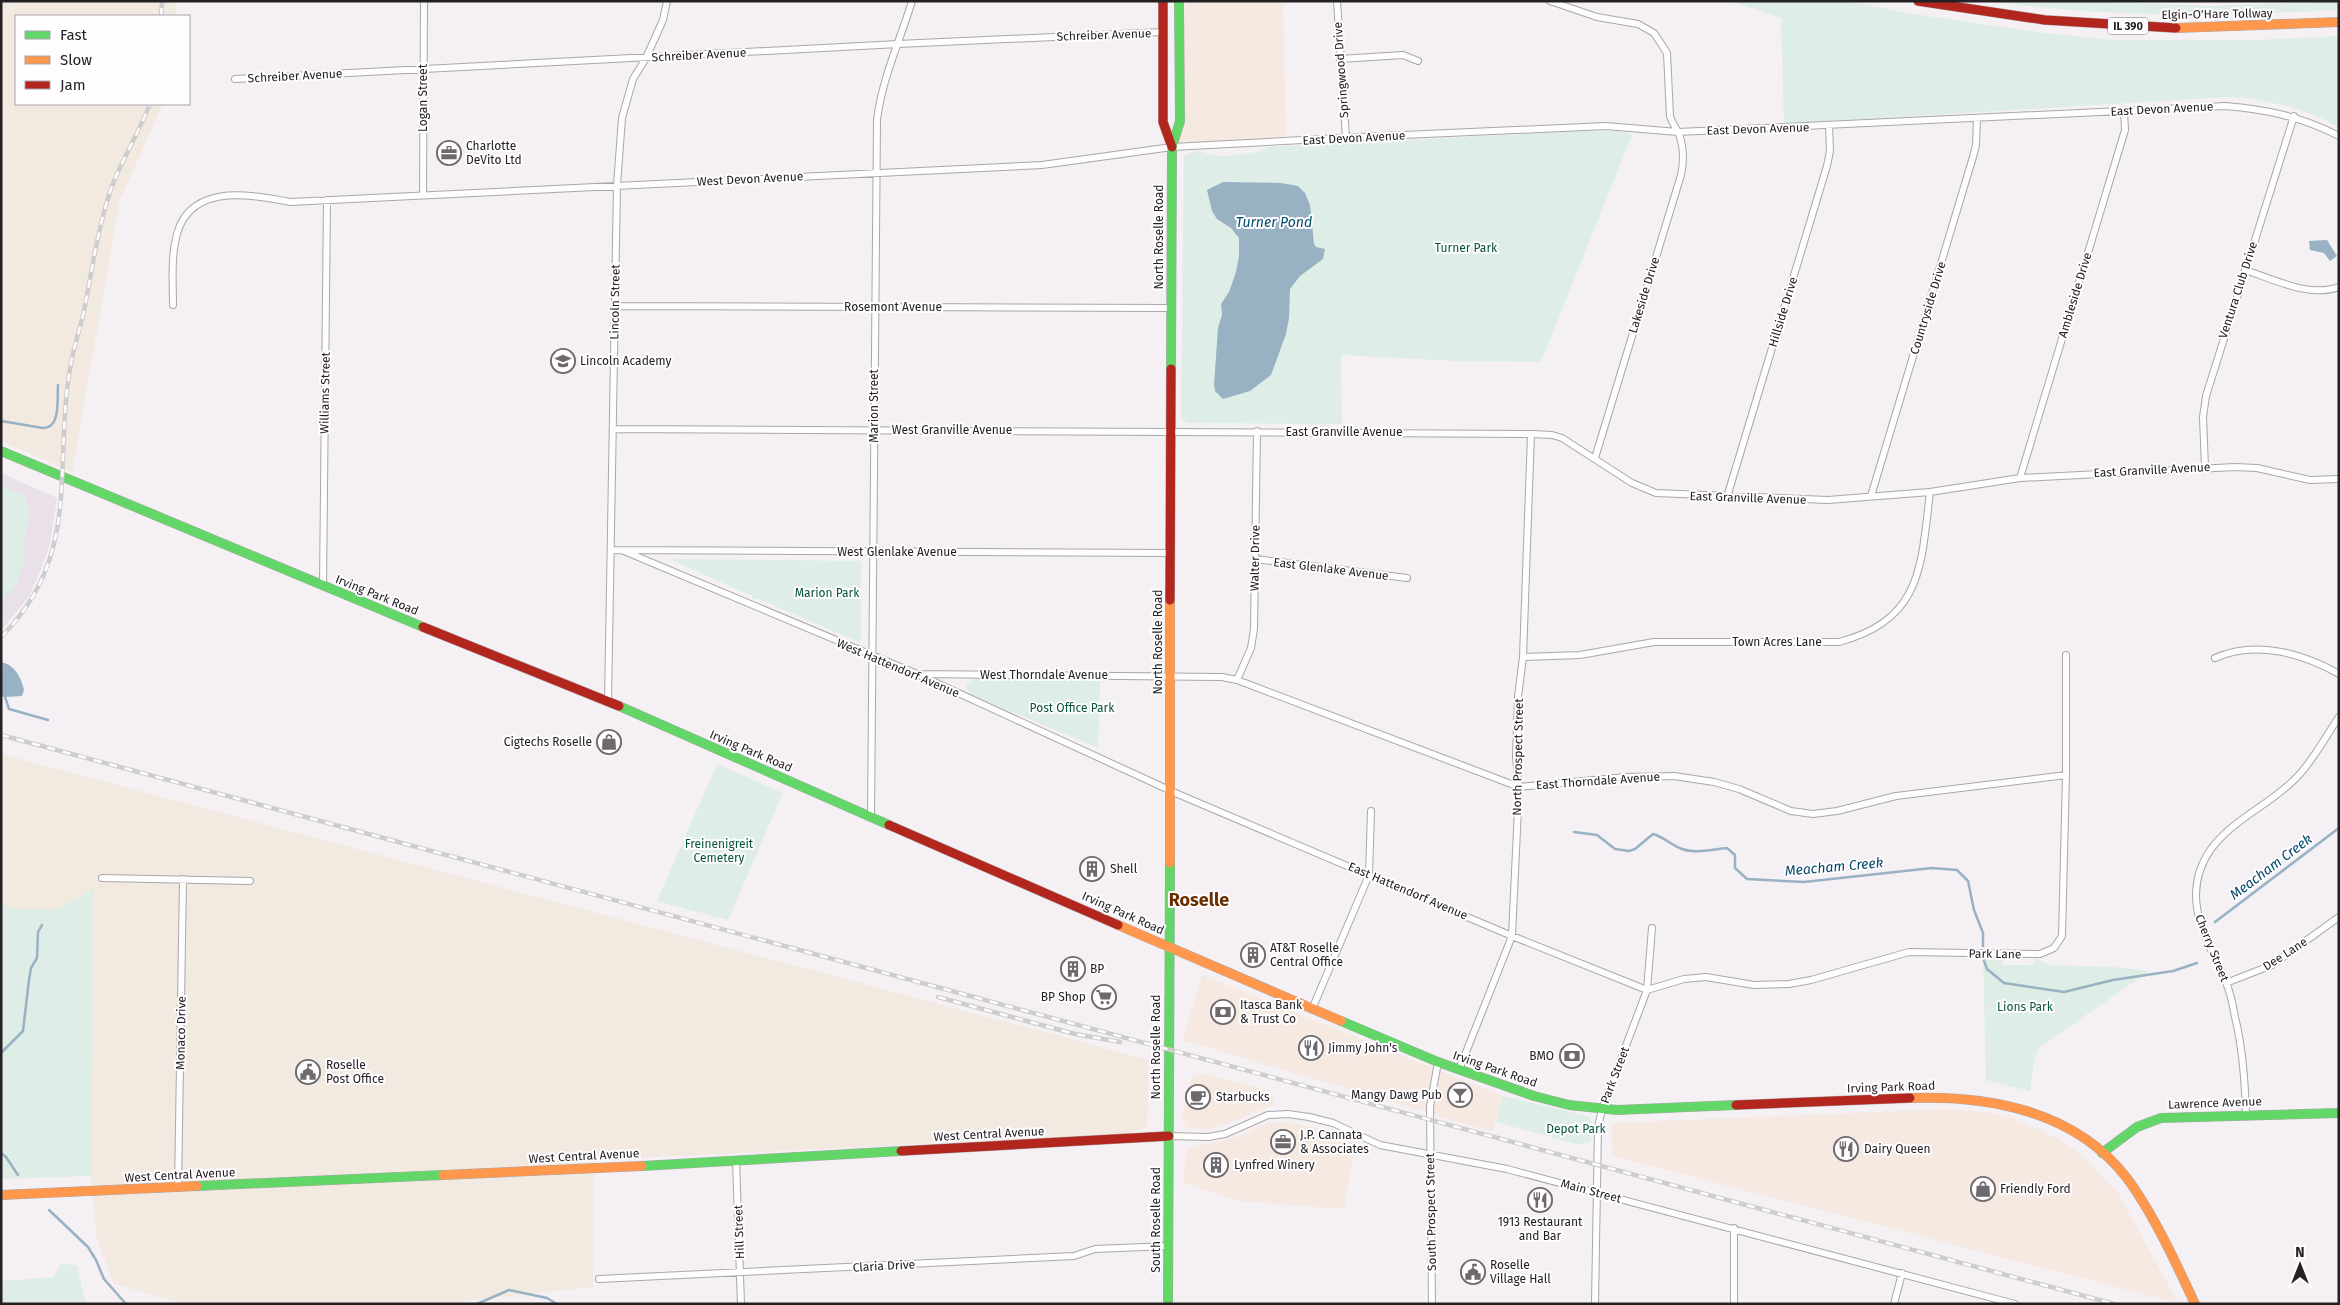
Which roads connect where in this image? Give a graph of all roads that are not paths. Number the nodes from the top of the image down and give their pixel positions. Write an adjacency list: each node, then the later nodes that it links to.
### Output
1 (424, 1): 15 (street, Logan Street)
2 (667, 1): 12 (street, Lincoln Street)
3 (912, 1): 11 (street, Marion Street)
4 (1163, 1): 10 (main road, North Roselle Road)
5 (1179, 1): 24 (main road, North Roselle Road)
6 (1338, 1): 13 (street, Springwood Drive)
7 (1550, 1): 21 (street)
8 (1918, 1): 9 (main road, Elgin-O'Hare Tollway / IL 390)
9 (2339, 22)
10 (1163, 32): 11 (street, Schreiber Avenue); 24 (main road, North Roselle Road)
11 (898, 44): 12 (street, Schreiber Avenue); 25 (street, Marion Street)
12 (646, 58): 15 (street, Schreiber Avenue); 26 (street, Lincoln Street)
13 (1340, 59): 14 (street); 23 (street, Springwood Drive)
14 (1418, 61)
15 (423, 69): 16 (street, Schreiber Avenue); 27 (street, Logan Street)
16 (235, 79)
17 (2124, 112): 18 (street, East Devon Avenue); 19 (street, East Devon Avenue); 43 (street, Ambleside Drive)
18 (2294, 116): 22 (street, East Devon Avenue); 29 (street, Ventura Club Drive)
19 (1977, 118): 20 (street, East Devon Avenue); 46 (street, Countryside Drive)
20 (1829, 125): 21 (street, East Devon Avenue); 47 (street, Hillside Drive)
21 (1678, 132): 23 (street, East Devon Avenue); 41 (street, Lakeside Drive)
22 (2339, 136)
23 (1346, 138): 24 (street, East Devon Avenue)
24 (1172, 147): 25 (street, West Devon Avenue); 34 (main road, North Roselle Road)
25 (875, 173): 26 (street, West Devon Avenue); 33 (street, Marion Street)
26 (617, 185): 27 (street, West Devon Avenue); 32 (street, Lincoln Street)
27 (423, 195): 28 (street, West Devon Avenue)
28 (327, 200): 31 (street, West Devon Avenue); 54 (street, Williams Street)
29 (2245, 270): 30 (street); 42 (street, Ventura Club Drive)
30 (2339, 287)
31 (173, 305)
32 (615, 306): 33 (street, Rosemont Avenue); 35 (street, Lincoln Street)
33 (874, 307): 34 (street, Rosemont Avenue); 36 (street, Marion Street)
34 (1172, 308): 37 (main road, North Roselle Road)
35 (613, 429): 36 (street, West Granville Avenue); 48 (street, Lincoln Street)
36 (874, 430): 37 (street, West Granville Avenue); 50 (street, Marion Street)
37 (1171, 430): 38 (street, East Granville Avenue); 51 (main road, North Roselle Road)
38 (1257, 431): 39 (street, East Granville Avenue); 52 (street, Walter Drive)
39 (1530, 434): 41 (street, East Granville Avenue); 57 (street, North Prospect Street)
40 (1, 451): 54 (main road, Irving Park Road)
41 (1595, 458): 47 (street, East Granville Avenue)
42 (2205, 468): 43 (street, East Granville Avenue); 44 (street, East Granville Avenue)
43 (2020, 478): 45 (street, East Granville Avenue)
44 (2339, 479)
45 (1930, 492): 46 (street, East Granville Avenue); 57 (street, Town Acres Lane)
46 (1871, 496): 47 (street, East Granville Avenue)
47 (1727, 497)
48 (611, 550): 49 (street, West Glenlake Avenue); 63 (street, Lincoln Street)
49 (624, 550): 50 (street, West Glenlake Avenue); 56 (street, West Hattendorf Avenue)
50 (873, 552): 51 (street, West Glenlake Avenue); 56 (street, Marion Street)
51 (1170, 553): 61 (main road, North Roselle Road)
52 (1255, 559): 53 (street, East Glenlake Avenue); 62 (street, Walter Drive)
53 (1407, 578)
54 (323, 586): 63 (main road, Irving Park Road)
55 (2066, 655): 65 (street, Park Lane)
56 (873, 657): 59 (street, West Hattendorf Avenue); 69 (street, Marion Street)
57 (1523, 657): 66 (street, North Prospect Street)
58 (2215, 658): 60 (street)
59 (917, 674): 61 (street, West Thorndale Avenue); 67 (street, West Hattendorf Avenue)
60 (2339, 674)
61 (1170, 676): 62 (street, East Thorndale Avenue); 67 (main road, North Roselle Road)
62 (1237, 680): 66 (street, East Thorndale Avenue)
63 (608, 702): 69 (main road, Irving Park Road)
64 (2339, 717): 78 (street, Cherry Street)
65 (2066, 775): 66 (street, East Thorndale Avenue); 79 (street, Park Lane)
66 (1519, 787): 76 (street, North Prospect Street)
67 (1170, 790): 70 (street, East Hattendorf Avenue); 77 (main road, North Roselle Road)
68 (1371, 811): 70 (street)
69 (871, 817): 77 (main road, Irving Park Road)
70 (1369, 875): 76 (street, East Hattendorf Avenue); 80 (street)
71 (102, 878): 72 (street)
72 (183, 879): 73 (street); 90 (street, Monaco Drive)
73 (250, 880)
74 (2339, 917): 78 (street, Dee Lane)
75 (1652, 928): 79 (street, Park Street)
76 (1512, 936): 79 (street, East Hattendorf Avenue); 82 (street, North Prospect Street)
77 (1169, 947): 80 (main road, Irving Park Road); 86 (main road, North Roselle Road)
78 (2226, 983): 85 (street, Cherry Street)
79 (1647, 990): 83 (street, Park Street)
80 (1313, 1008): 81 (main road, Irving Park Road)
81 (1438, 1062): 82 (main road, Irving Park Road); 88 (street, South Prospect Street)
82 (1459, 1070): 83 (main road, Irving Park Road)
83 (1602, 1109): 87 (main road, Irving Park Road); 91 (street, Park Street)
84 (2339, 1113): 85 (main road, Lawrence Avenue)
85 (2246, 1114): 87 (main road, Lawrence Avenue)
86 (1168, 1136): 88 (street, Main Street); 89 (main road, West Central Avenue); 94 (main road, South Roselle Road)
87 (2102, 1153): 105 (main road, Irving Park Road)
88 (1430, 1156): 91 (street, Main Street); 101 (street, South Prospect Street)
89 (736, 1160): 90 (main road, West Central Avenue); 95 (street, Hill Street)
90 (178, 1188): 92 (main road, West Central Avenue)
91 (1596, 1193): 93 (street, Main Street); 102 (street, Park Street)
92 (1, 1195)
93 (1734, 1228): 96 (street, Main Street); 103 (street)
94 (1168, 1246): 95 (street, Claria Drive); 100 (main road, South Roselle Road)
95 (740, 1272): 97 (street, Claria Drive); 99 (street, Hill Street)
96 (1902, 1273): 98 (street, Main Street); 104 (street)
97 (599, 1279)
98 (2012, 1303)
99 (741, 1304)
100 (1168, 1304)
101 (1432, 1304)
102 (1595, 1304)
103 (1734, 1304)
104 (1894, 1304)
105 (2195, 1304)

